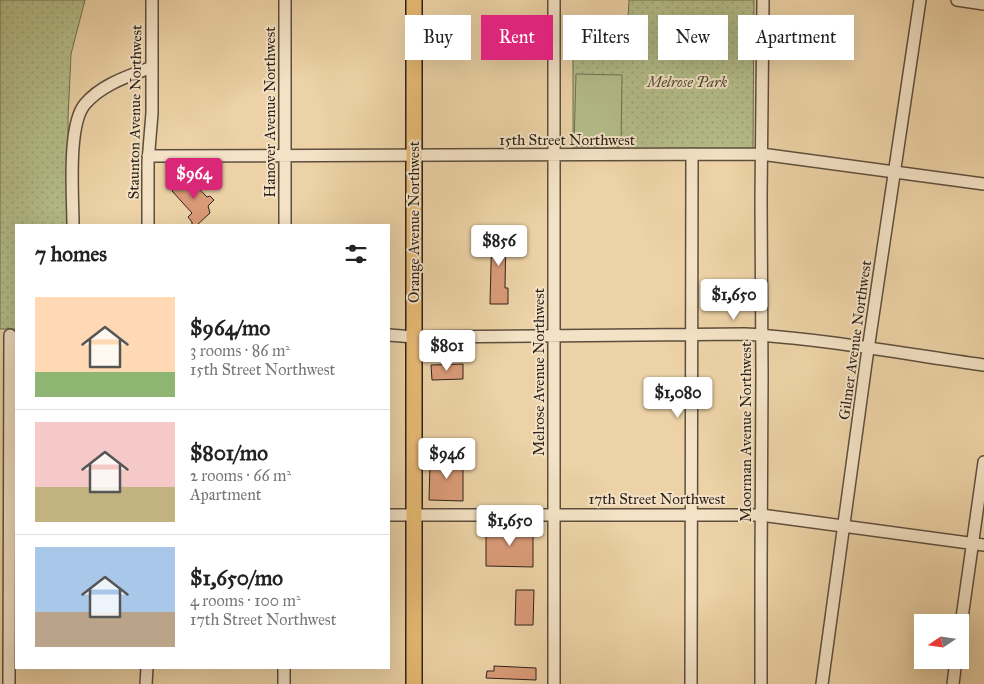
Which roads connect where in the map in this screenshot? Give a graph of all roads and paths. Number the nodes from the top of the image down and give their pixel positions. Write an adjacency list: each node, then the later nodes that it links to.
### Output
1 (152, 0): 9 (street, Staunton Avenue Northwest)
2 (285, 0): 12 (street, Hanover Avenue Northwest)
3 (414, 0): 13 (main road, Orange Avenue Northwest)
4 (554, 0): 14 (street, Melrose Avenue Northwest)
5 (763, 0): 11 (street, Moorman Avenue Northwest)
6 (920, 0): 16 (street, Gilmer Avenue Northwest)
7 (957, 0): 8 (street)
8 (984, 4)
9 (152, 67): 15 (street, Staunton Avenue Northwest); 18 (street)
10 (692, 154): 11 (street, 15th Street Northwest); 14 (street, 15th Street Northwest); 21 (street)
11 (761, 154): 16 (street, 15th Street Northwest); 25 (street, Moorman Avenue Northwest)
12 (285, 155): 13 (street, 15th Street Northwest); 15 (street, 15th Street Northwest); 20 (street, Hanover Avenue Northwest)
13 (414, 155): 14 (street, 15th Street Northwest); 26 (main road, Orange Avenue Northwest)
14 (554, 155): 24 (street, Melrose Avenue Northwest)
15 (148, 156): 19 (street, Staunton Avenue Northwest)
16 (895, 171): 17 (street, 15th Street Northwest); 27 (street, Gilmer Avenue Northwest)
17 (984, 184)
18 (73, 224)
19 (148, 224)
20 (285, 224)
21 (690, 334): 24 (street); 25 (street); 32 (street)
22 (9, 335): 30 (street)
23 (390, 335): 26 (street)
24 (554, 335): 26 (street); 31 (street, Melrose Avenue Northwest)
25 (762, 336): 27 (street); 35 (street, Moorman Avenue Northwest)
26 (414, 337): 34 (main road, Orange Avenue Northwest)
27 (868, 349): 28 (street); 36 (street, Gilmer Avenue Northwest)
28 (984, 365)
29 (984, 462): 37 (street)
30 (8, 514): 42 (street)
31 (554, 514): 32 (street, 17th Street Northwest); 34 (street, 17th Street Northwest); 46 (street, Melrose Avenue Northwest)
32 (691, 514): 35 (street, 17th Street Northwest); 47 (street)
33 (390, 515): 34 (street, 17th Street Northwest)
34 (414, 515): 45 (main road, Orange Avenue Northwest)
35 (761, 515): 36 (street, 17th Street Northwest); 48 (street, Moorman Avenue Northwest)
36 (844, 526): 37 (street, 17th Street Northwest); 49 (street, Gilmer Avenue Northwest)
37 (978, 544): 38 (street)
38 (964, 614)
39 (146, 669): 43 (street)
40 (284, 669): 44 (street)
41 (955, 669): 50 (street)
42 (9, 684)
43 (146, 684)
44 (284, 684)
45 (414, 684)
46 (554, 684)
47 (691, 684)
48 (762, 684)
49 (822, 684)
50 (953, 684)

